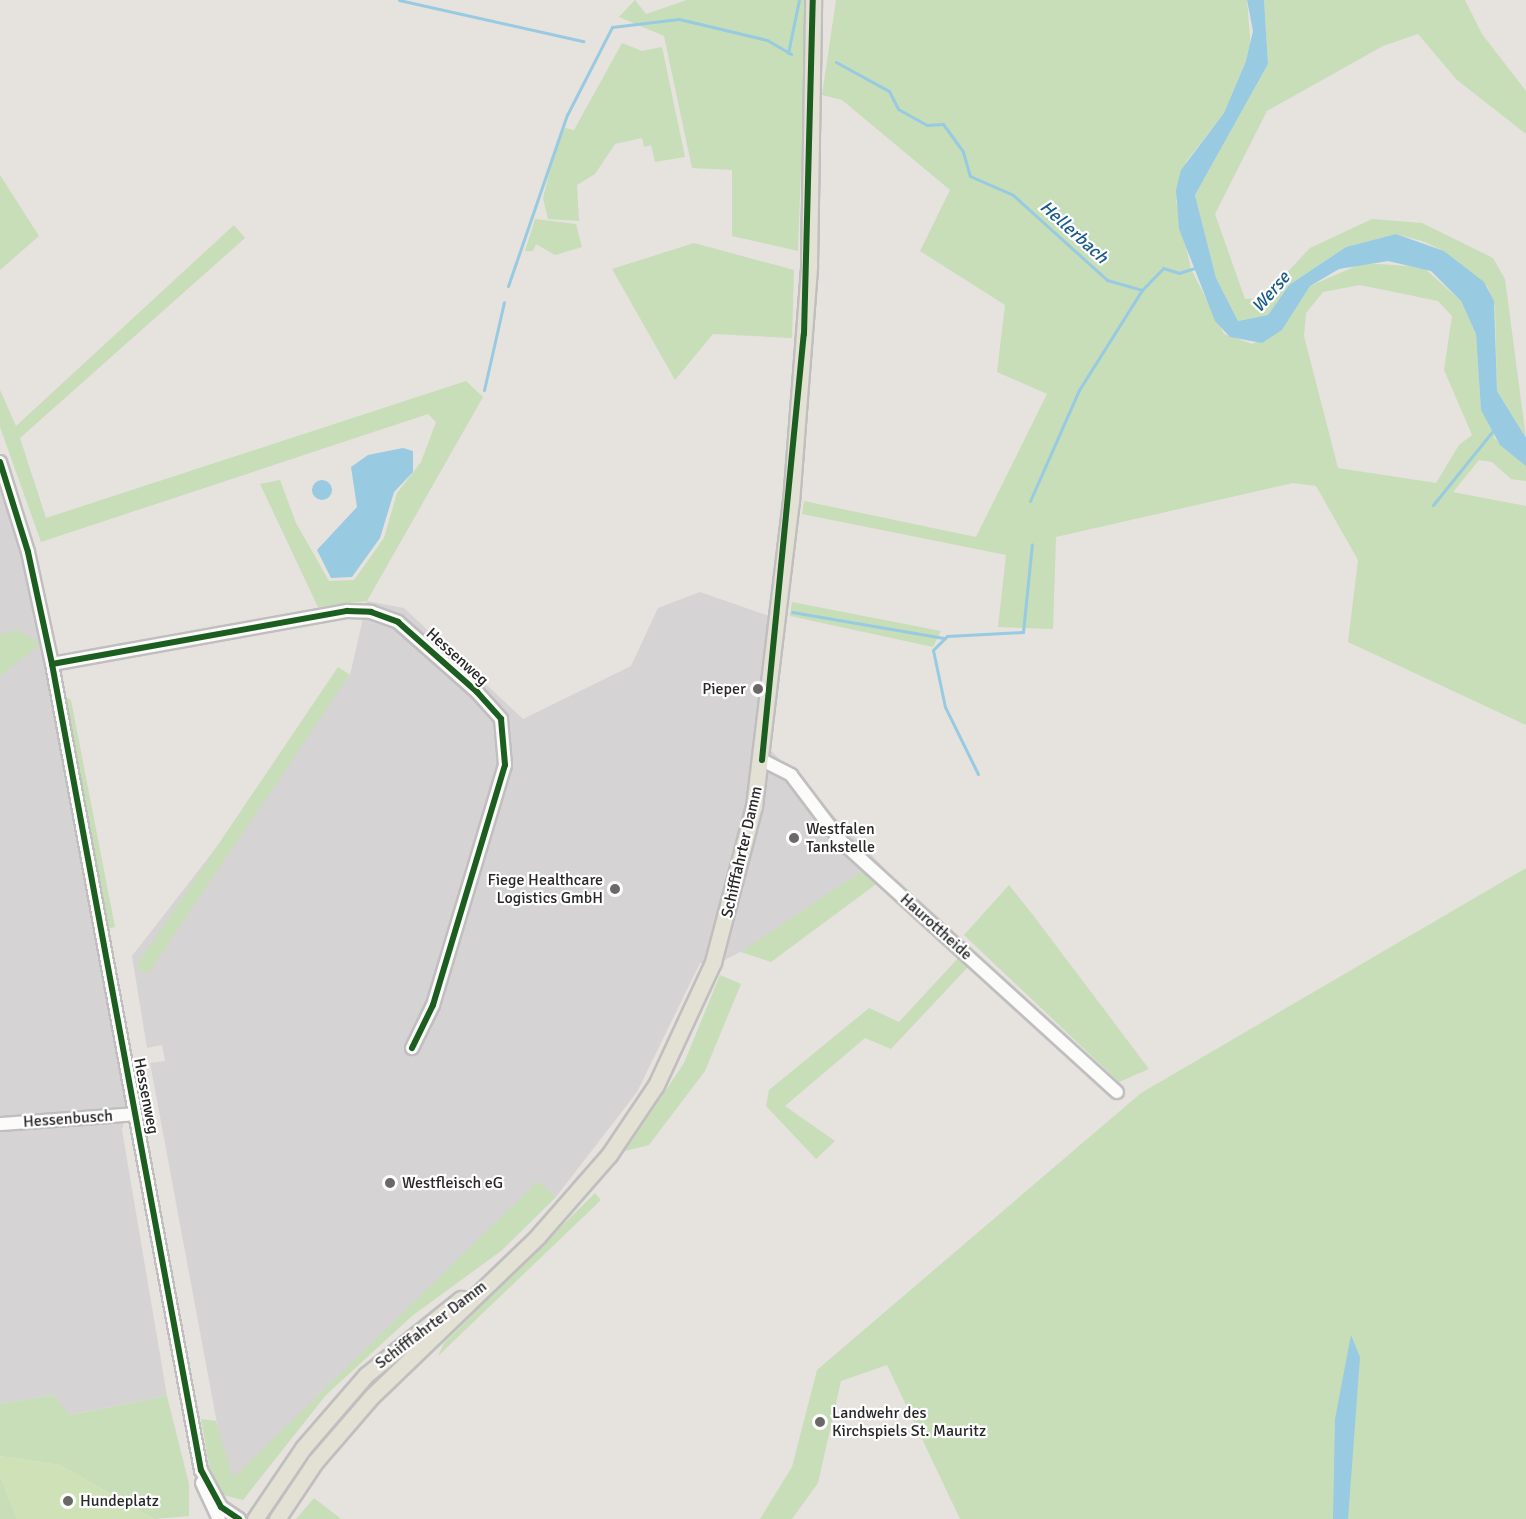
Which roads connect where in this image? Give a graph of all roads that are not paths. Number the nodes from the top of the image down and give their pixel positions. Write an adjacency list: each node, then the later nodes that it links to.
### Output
1 (813, 0): 4 (main road, Schifffahrter Damm)
2 (0, 462): 3 (street, Hessenweg)
3 (52, 664): 5 (street, Hessenweg); 7 (street, Hessenweg)
4 (762, 760): 6 (street, Haurottheide); 9 (main road, Schifffahrter Damm)
5 (412, 1048)
6 (1117, 1092)
7 (135, 1114): 8 (street, Hessenbusch); 10 (street, Hessenweg)
8 (0, 1124)
9 (498, 1274): 13 (main road, Schifffahrter Damm); 14 (main road, Schifffahrter Damm)
10 (201, 1470): 11 (street); 12 (street, Hessenweg)
11 (219, 1519)
12 (239, 1519)
13 (255, 1519)
14 (277, 1519)

